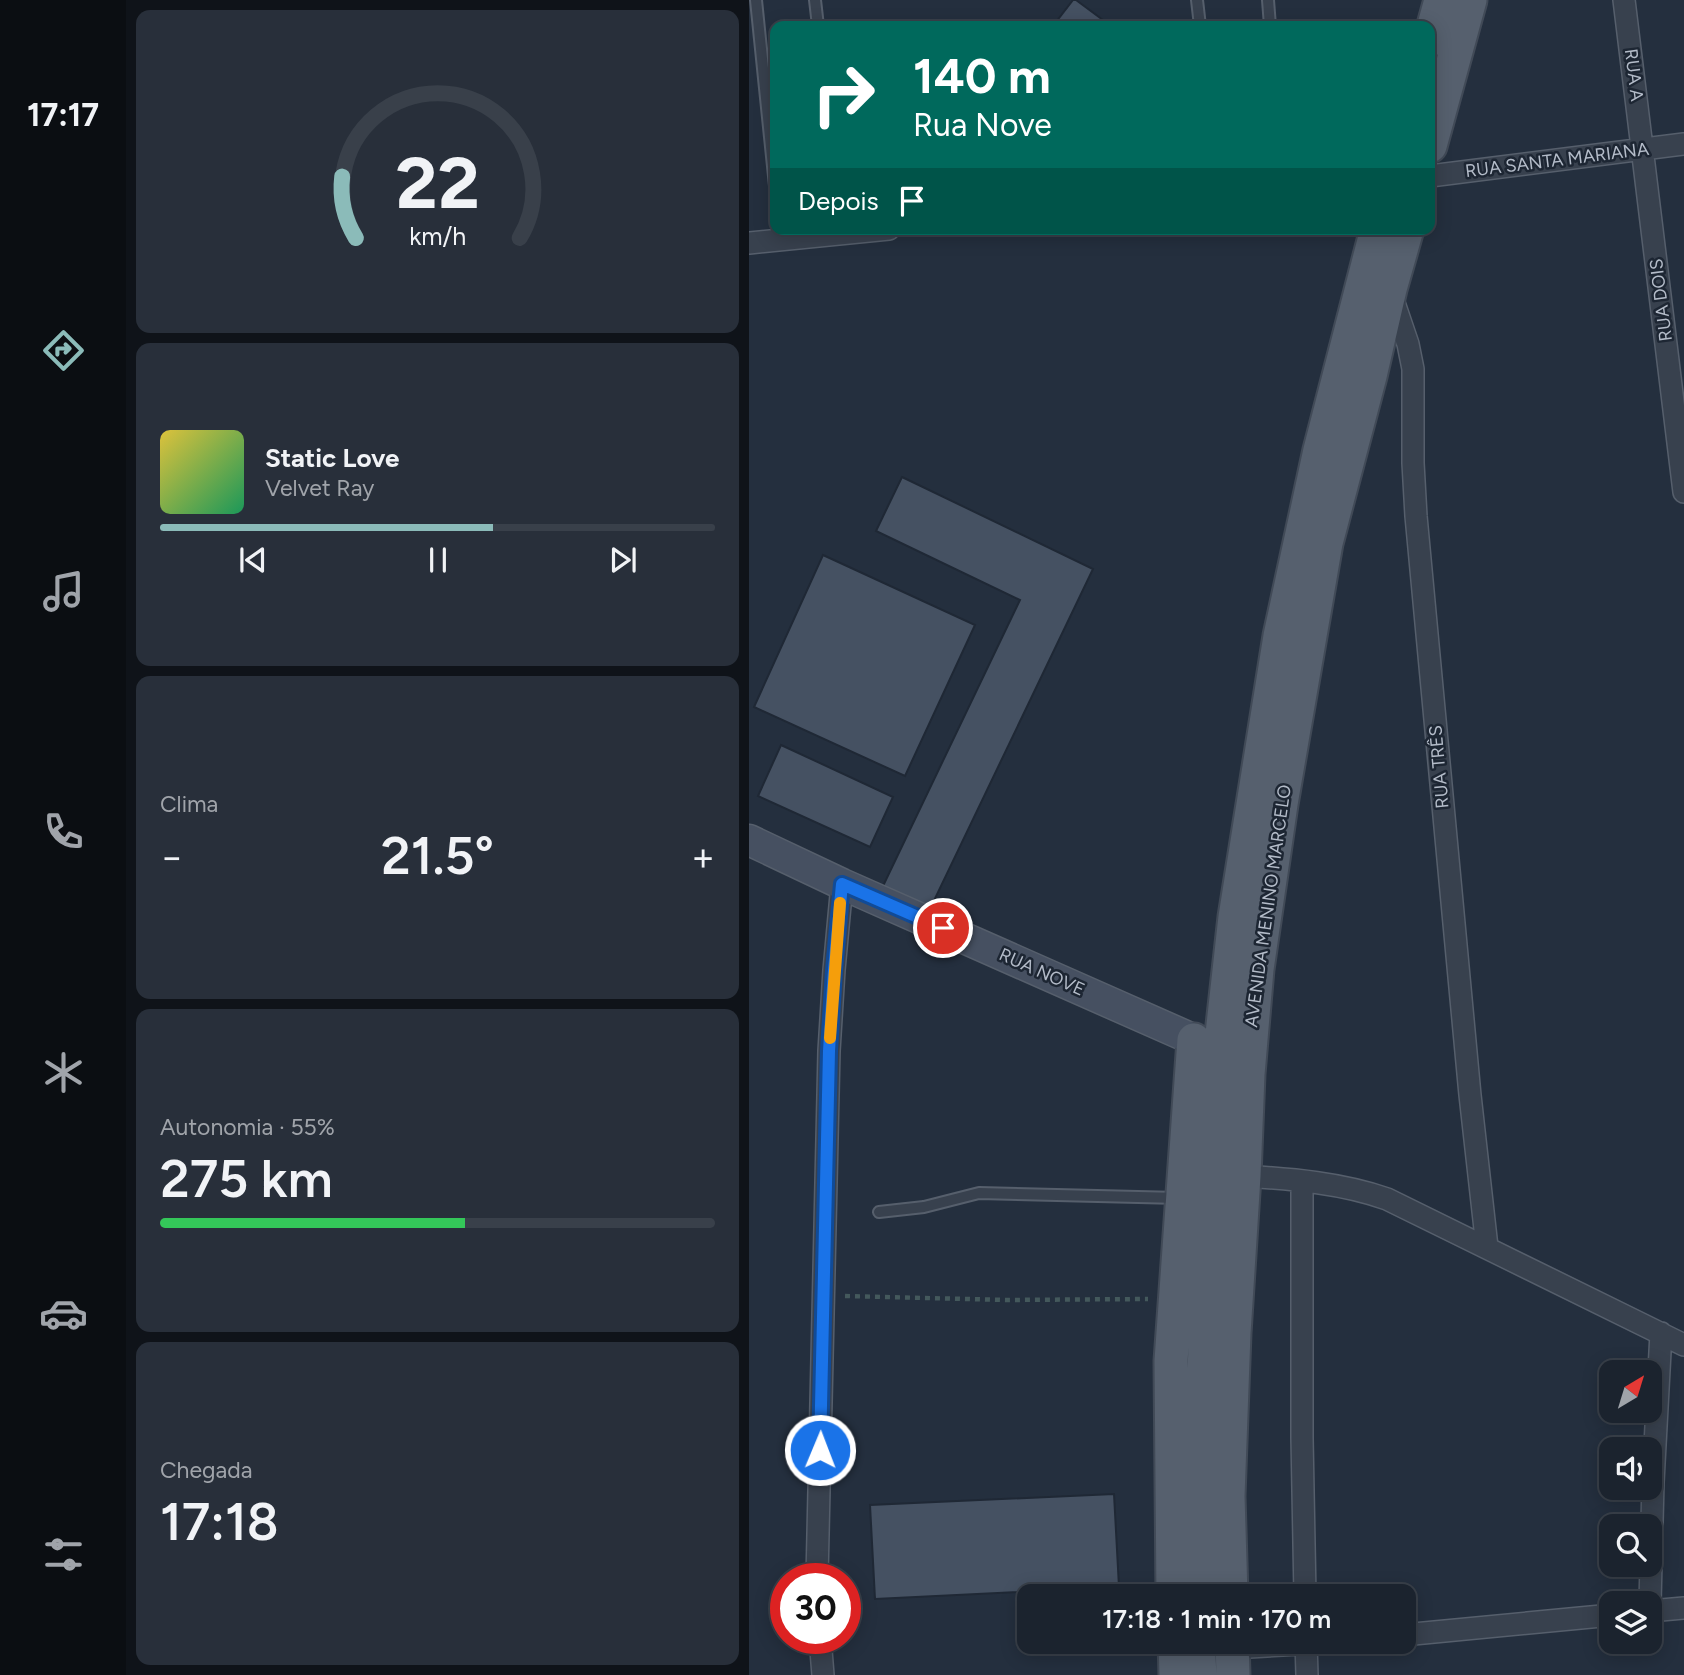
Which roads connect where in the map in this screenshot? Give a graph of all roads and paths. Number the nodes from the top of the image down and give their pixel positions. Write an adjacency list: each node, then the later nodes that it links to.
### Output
1 (756, 0): 13 (lane)
2 (815, 0): 8 (lane)
3 (1197, 0): 9 (lane)
4 (1268, 0): 10 (lane)
5 (1441, 0): 11 (main road)
6 (1470, 0): 12 (main road)
7 (1624, 0): 15 (street, RUA A)
8 (817, 21)
9 (1199, 21)
10 (1270, 21)
11 (1435, 22)
12 (1435, 128)
13 (770, 137)
14 (1684, 144): 15 (street, RUA SANTA MARIANA)
15 (1643, 149): 16 (street, RUA SANTA MARIANA); 22 (street, RUA DOIS)
16 (1435, 175)
17 (829, 235): 20 (street)
18 (1375, 235): 25 (main road, AVENIDA MENINO MARCELO)
19 (1405, 235): 21 (main road, AVENIDA MENINO MARCELO)
20 (749, 243)
21 (1390, 289): 26 (main road, AVENIDA MENINO MARCELO); 30 (street, RUA TRÊS)
22 (1684, 492)
23 (749, 840): 24 (street, RUA NOVE)
24 (842, 884): 25 (street, RUA NOVE); 32 (street)
25 (1207, 1046): 28 (main road); 31 (main road, AVENIDA MENINO MARCELO)
26 (1244, 1176): 27 (street); 39 (main road, AVENIDA MENINO MARCELO)
27 (1302, 1181): 30 (street); 40 (street)
28 (1182, 1199): 29 (lane); 33 (main road)
29 (879, 1212)
30 (1487, 1247): 34 (street)
31 (1209, 1271): 33 (main road); 38 (main road, AVENIDA MENINO MARCELO)
32 (823, 1295): 33 (path); 36 (street)
33 (1174, 1313): 37 (main road)
34 (1661, 1333): 35 (street); 41 (street)
35 (1684, 1345)
36 (817, 1563)
37 (1174, 1584)
38 (1198, 1584)
39 (1231, 1584)
40 (1305, 1584)
41 (1650, 1591)
42 (1684, 1608): 43 (street)
43 (1662, 1610)
44 (1599, 1616): 45 (street)
45 (1416, 1634)
46 (821, 1654): 50 (street)
47 (1175, 1654): 51 (main road)
48 (1199, 1654): 52 (main road)
49 (1306, 1654): 53 (street)
50 (823, 1675)
51 (1176, 1675)
52 (1200, 1675)
53 (1307, 1675)

